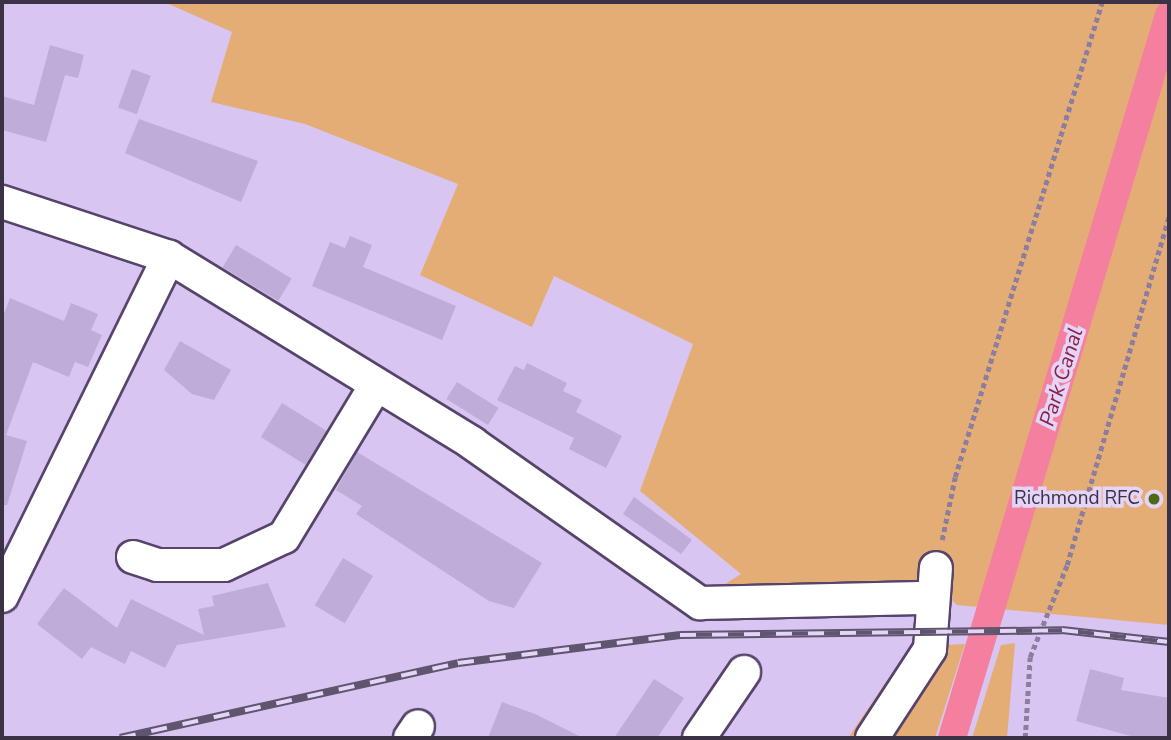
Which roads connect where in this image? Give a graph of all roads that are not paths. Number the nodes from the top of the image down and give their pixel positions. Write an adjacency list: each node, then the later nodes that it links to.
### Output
1 (2, 202): 2 (street)
2 (169, 257): 3 (street); 6 (street)
3 (375, 387): 4 (street); 7 (street)
4 (133, 557)
5 (936, 568): 7 (street)
6 (2, 596)
7 (932, 606): 10 (street)
8 (744, 672): 9 (street)
9 (699, 738)
10 (872, 738)

